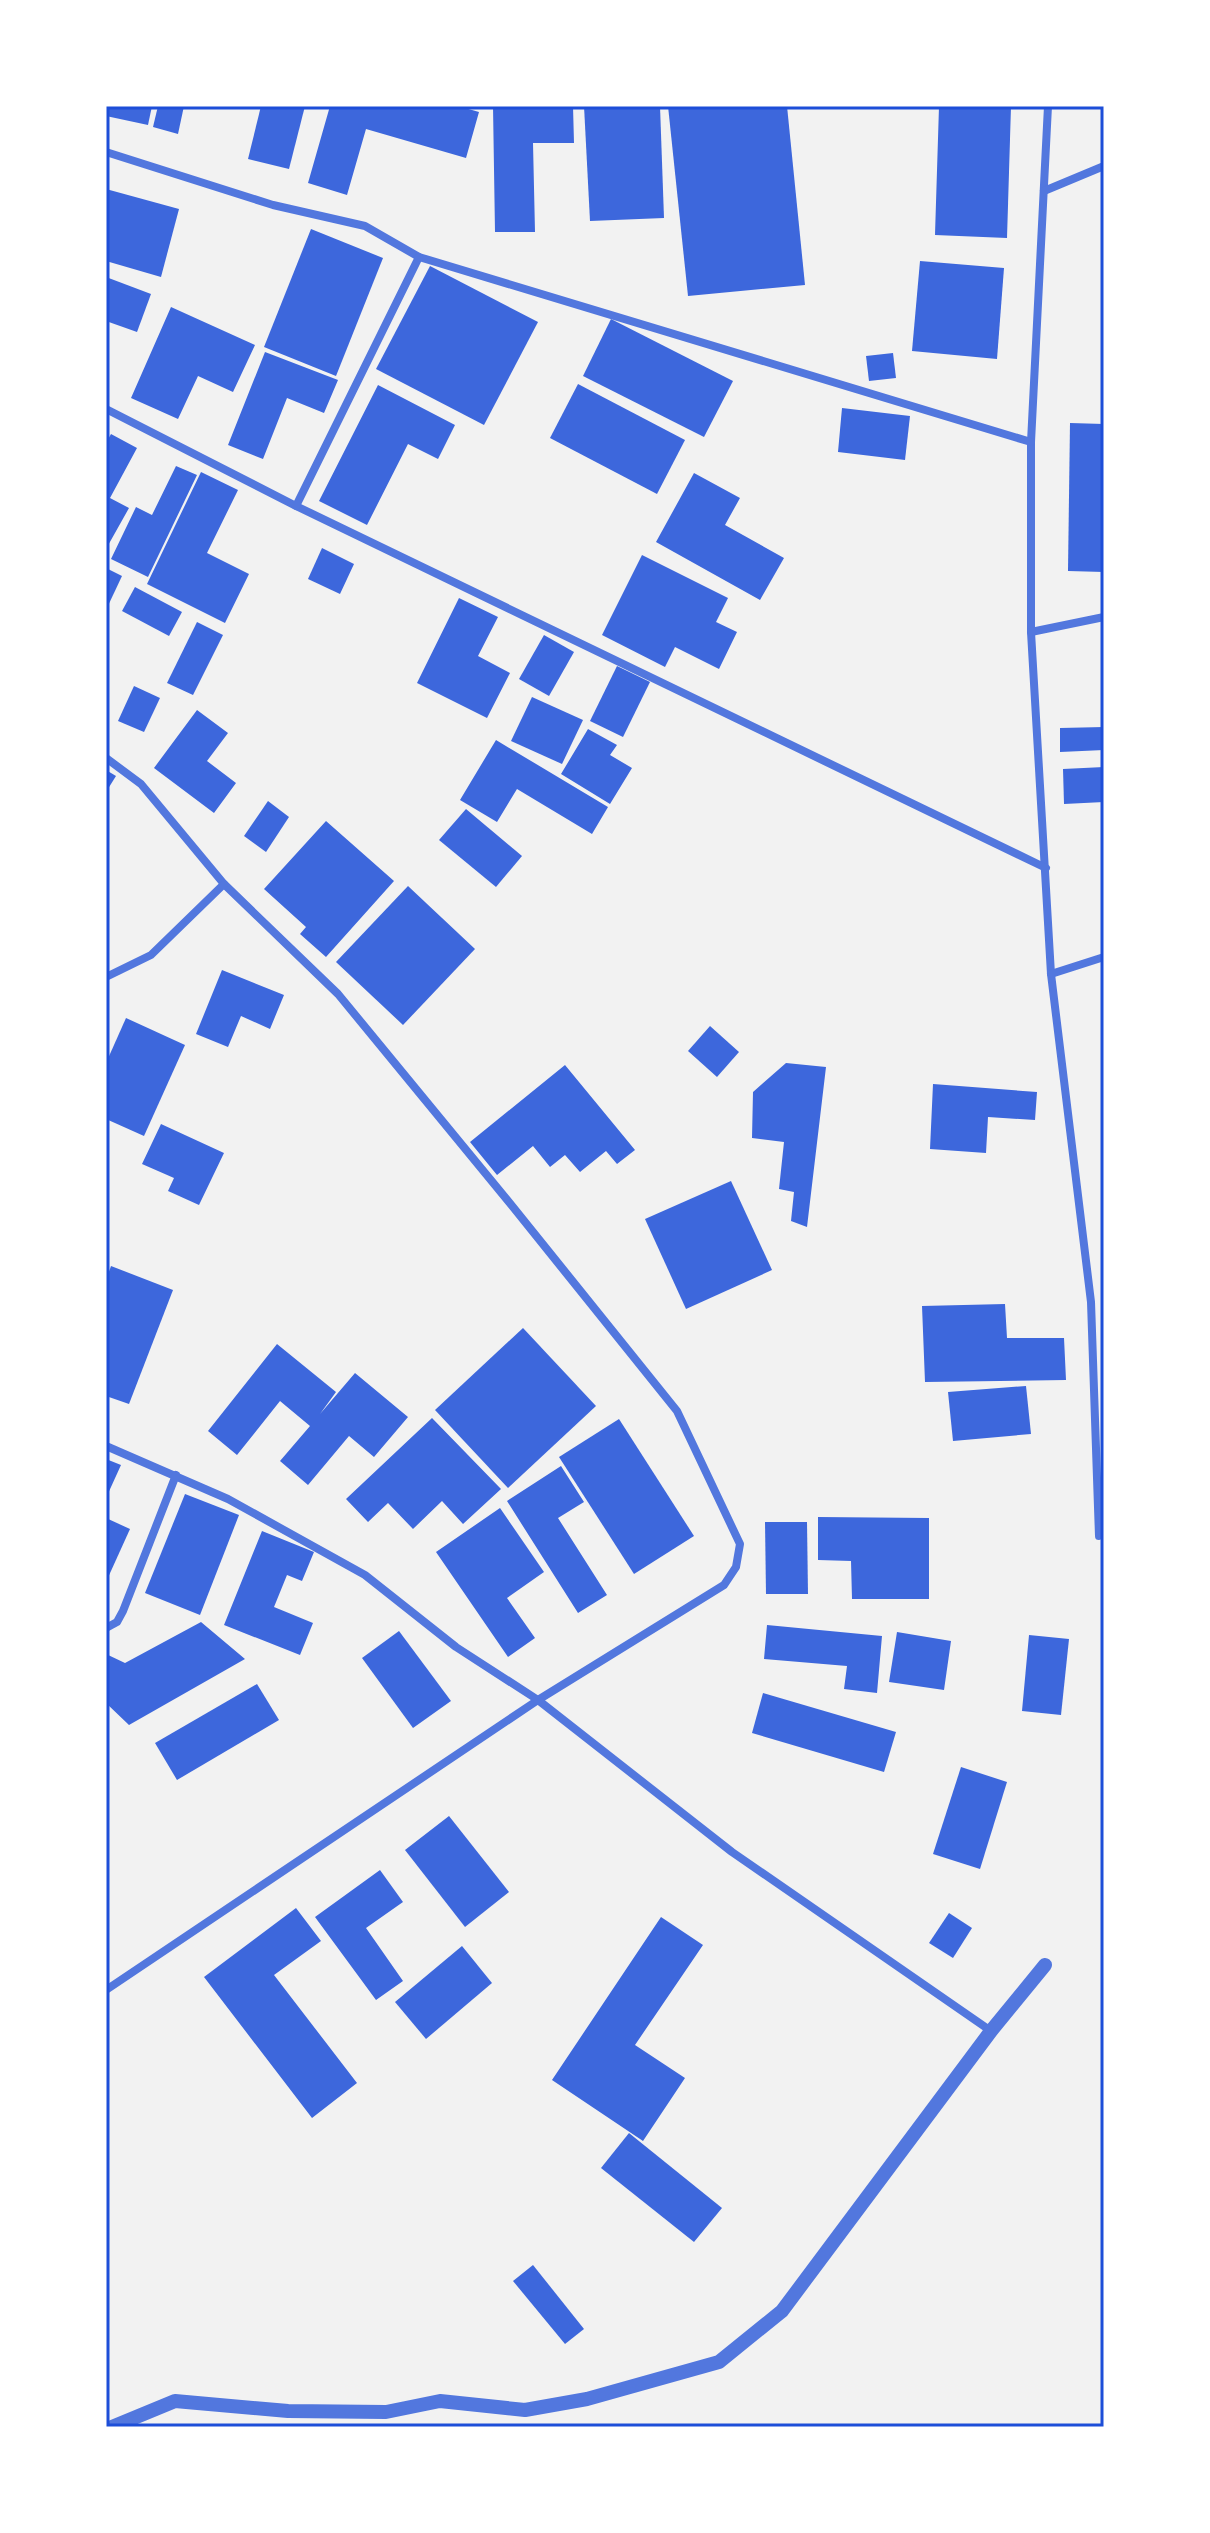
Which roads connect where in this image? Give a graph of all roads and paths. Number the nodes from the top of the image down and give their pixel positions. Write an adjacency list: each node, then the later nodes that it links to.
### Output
1 (1048, 106): 4 (street)
2 (106, 152): 5 (street)
3 (1104, 166): 4 (street)
4 (1044, 191): 7 (street)
5 (419, 257): 7 (street); 8 (street)
6 (106, 409): 8 (street)
7 (1031, 442): 10 (street)
8 (296, 506): 12 (street)
9 (1104, 617): 10 (street)
10 (1031, 632): 12 (street)
11 (106, 758): 13 (street)
12 (1046, 868): 15 (street)
13 (224, 884): 16 (street); 21 (street)
14 (1104, 957): 15 (street)
15 (1051, 974): 19 (street)
16 (106, 977)
17 (106, 1446): 18 (street)
18 (176, 1475): 20 (street); 21 (street)
19 (1099, 1536)
20 (106, 1628)
21 (538, 1700): 23 (street); 24 (street)
22 (1045, 1965): 24 (street)
23 (106, 1990)
24 (991, 2031): 25 (street)
25 (112, 2427)

